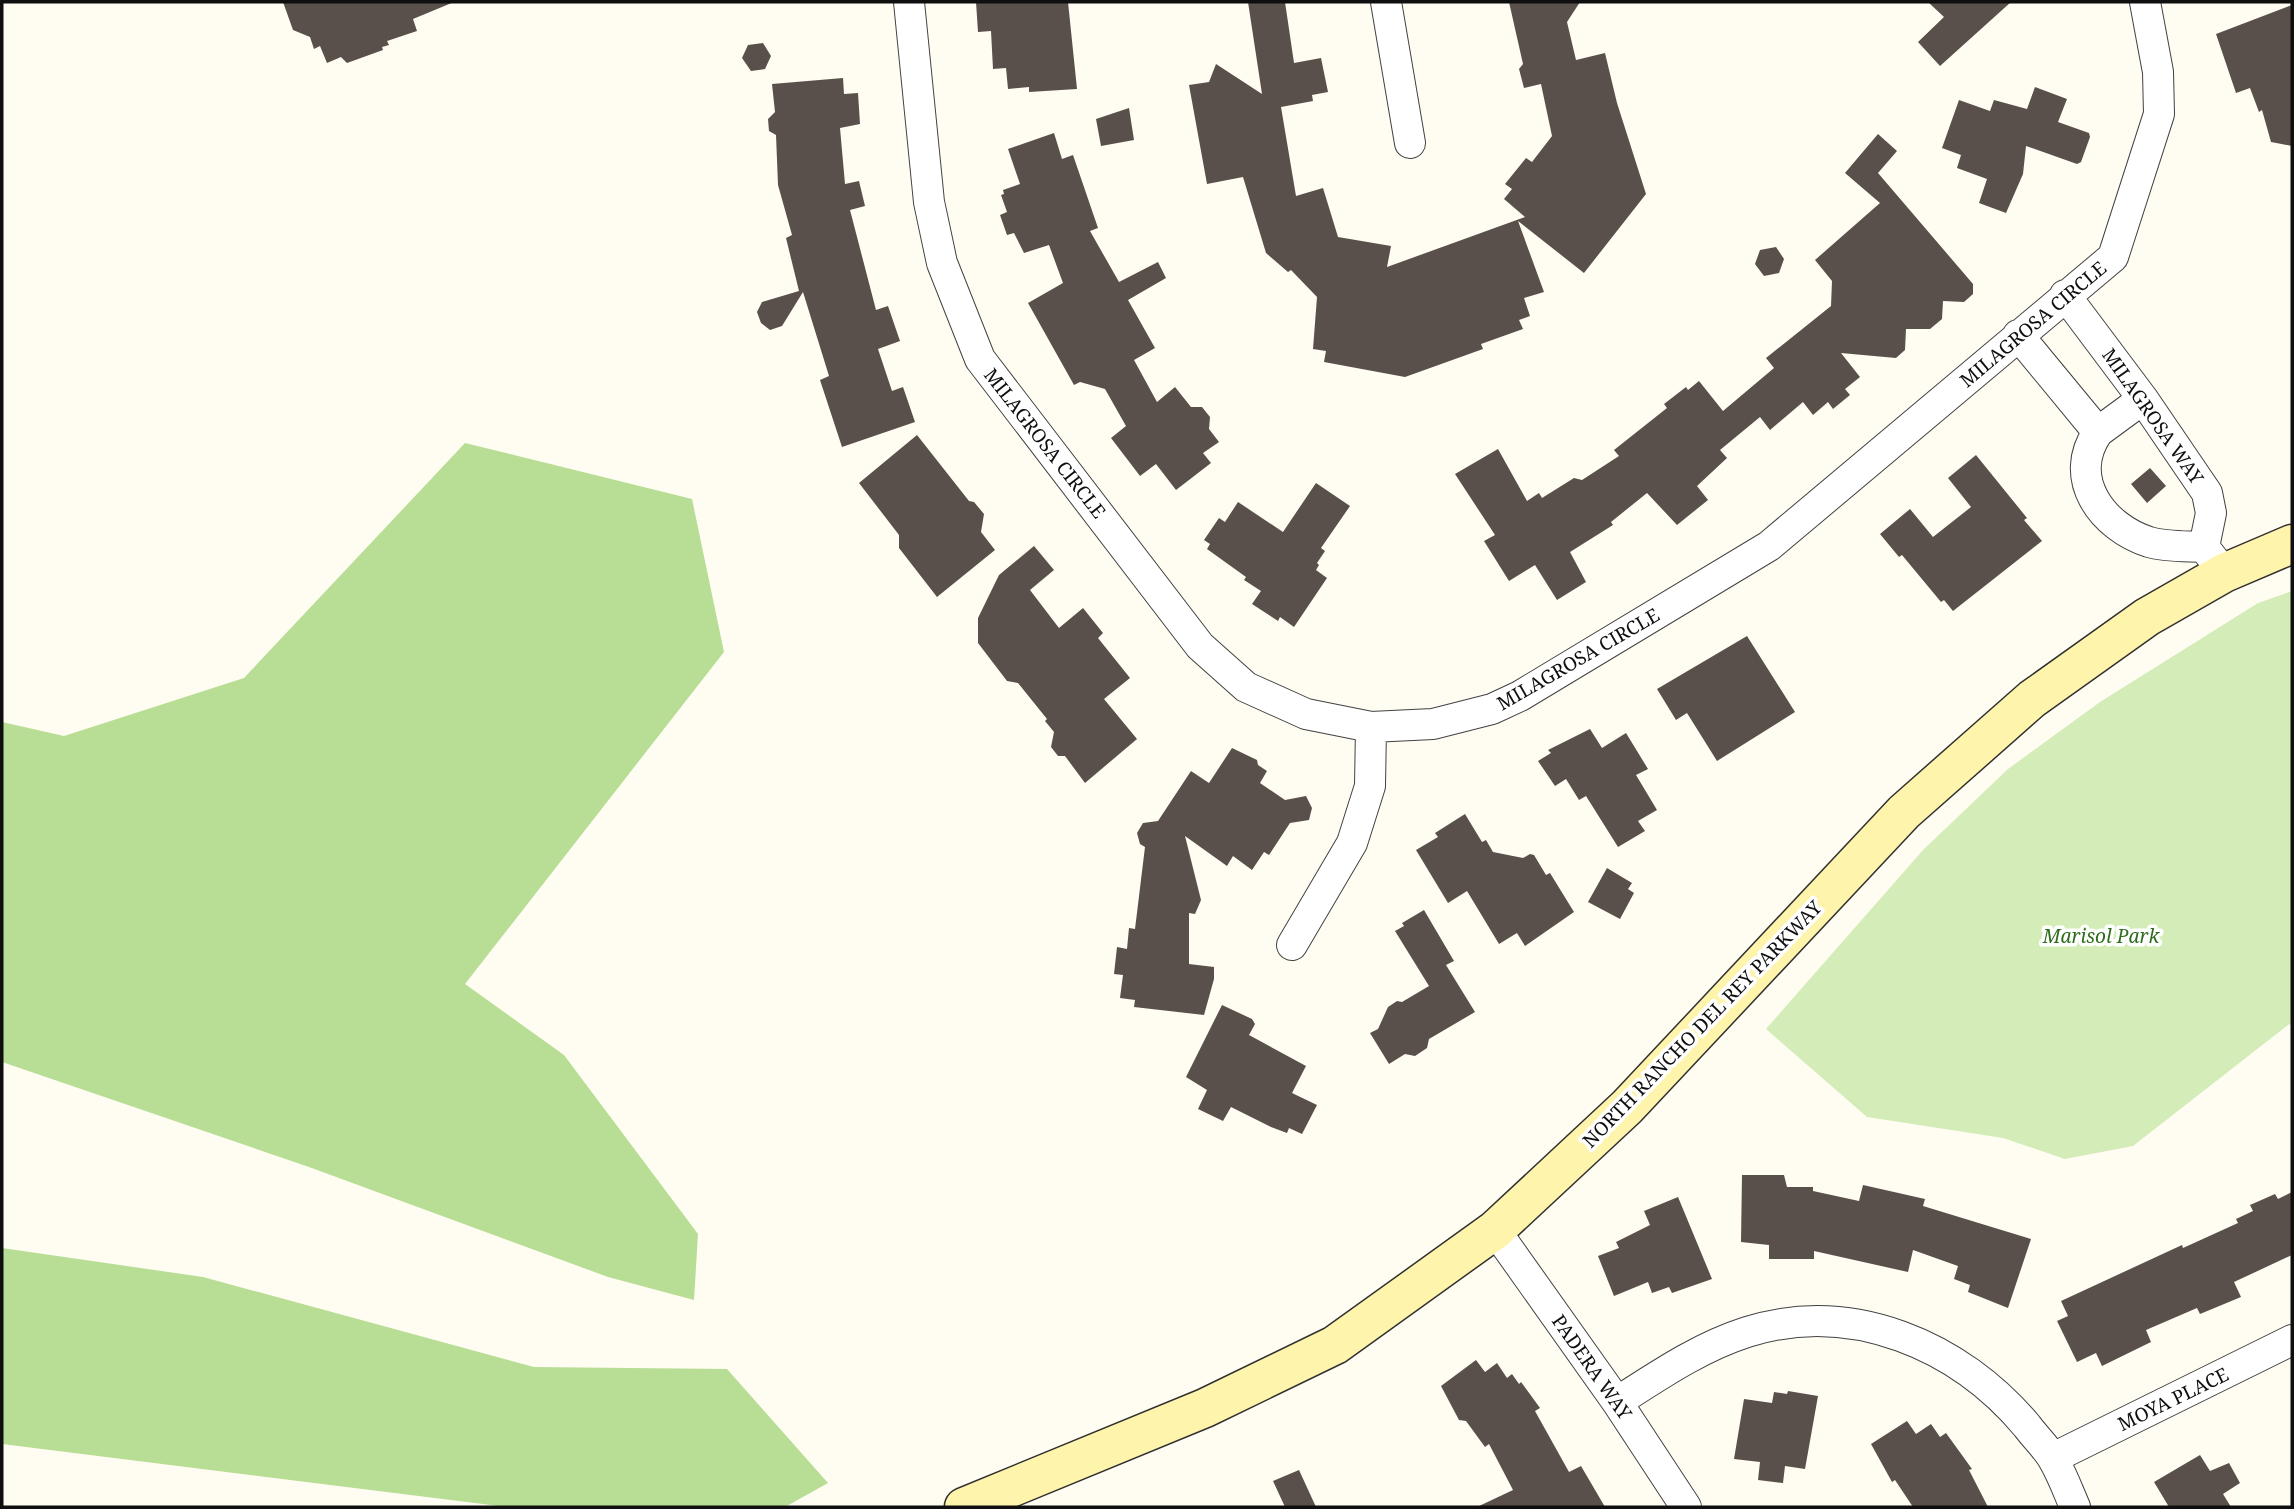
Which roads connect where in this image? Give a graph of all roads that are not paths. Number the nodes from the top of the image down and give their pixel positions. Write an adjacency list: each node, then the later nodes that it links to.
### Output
1 (909, 2): 11 (street, MILAGROSA CIRCLE)
2 (1386, 2): 4 (street)
3 (2145, 2): 5 (street, MILAGROSA CIRCLE)
4 (1410, 143)
5 (2065, 295): 6 (street, MILAGROSA CIRCLE); 7 (street, MILAGROSA WAY)
6 (2018, 335): 8 (street); 11 (street, MILAGROSA CIRCLE)
7 (2143, 399): 8 (street); 10 (street, MILAGROSA WAY)
8 (2098, 432): 10 (street)
9 (2292, 544): 10 (street, NORTH RANCHO DEL REY PARKWAY)
10 (2214, 560): 13 (street, NORTH RANCHO DEL REY PARKWAY)
11 (1371, 727): 12 (street)
12 (1292, 945)
13 (1495, 1230): 15 (street, PADERA WAY); 17 (street, NORTH RANCHO DEL REY PARKWAY)
14 (2292, 1340): 16 (street, MOYA PLACE)
15 (1617, 1402): 16 (street); 18 (street, PADERA WAY)
16 (2053, 1458): 19 (street)
17 (964, 1507)
18 (1686, 1507)
19 (2075, 1507)

